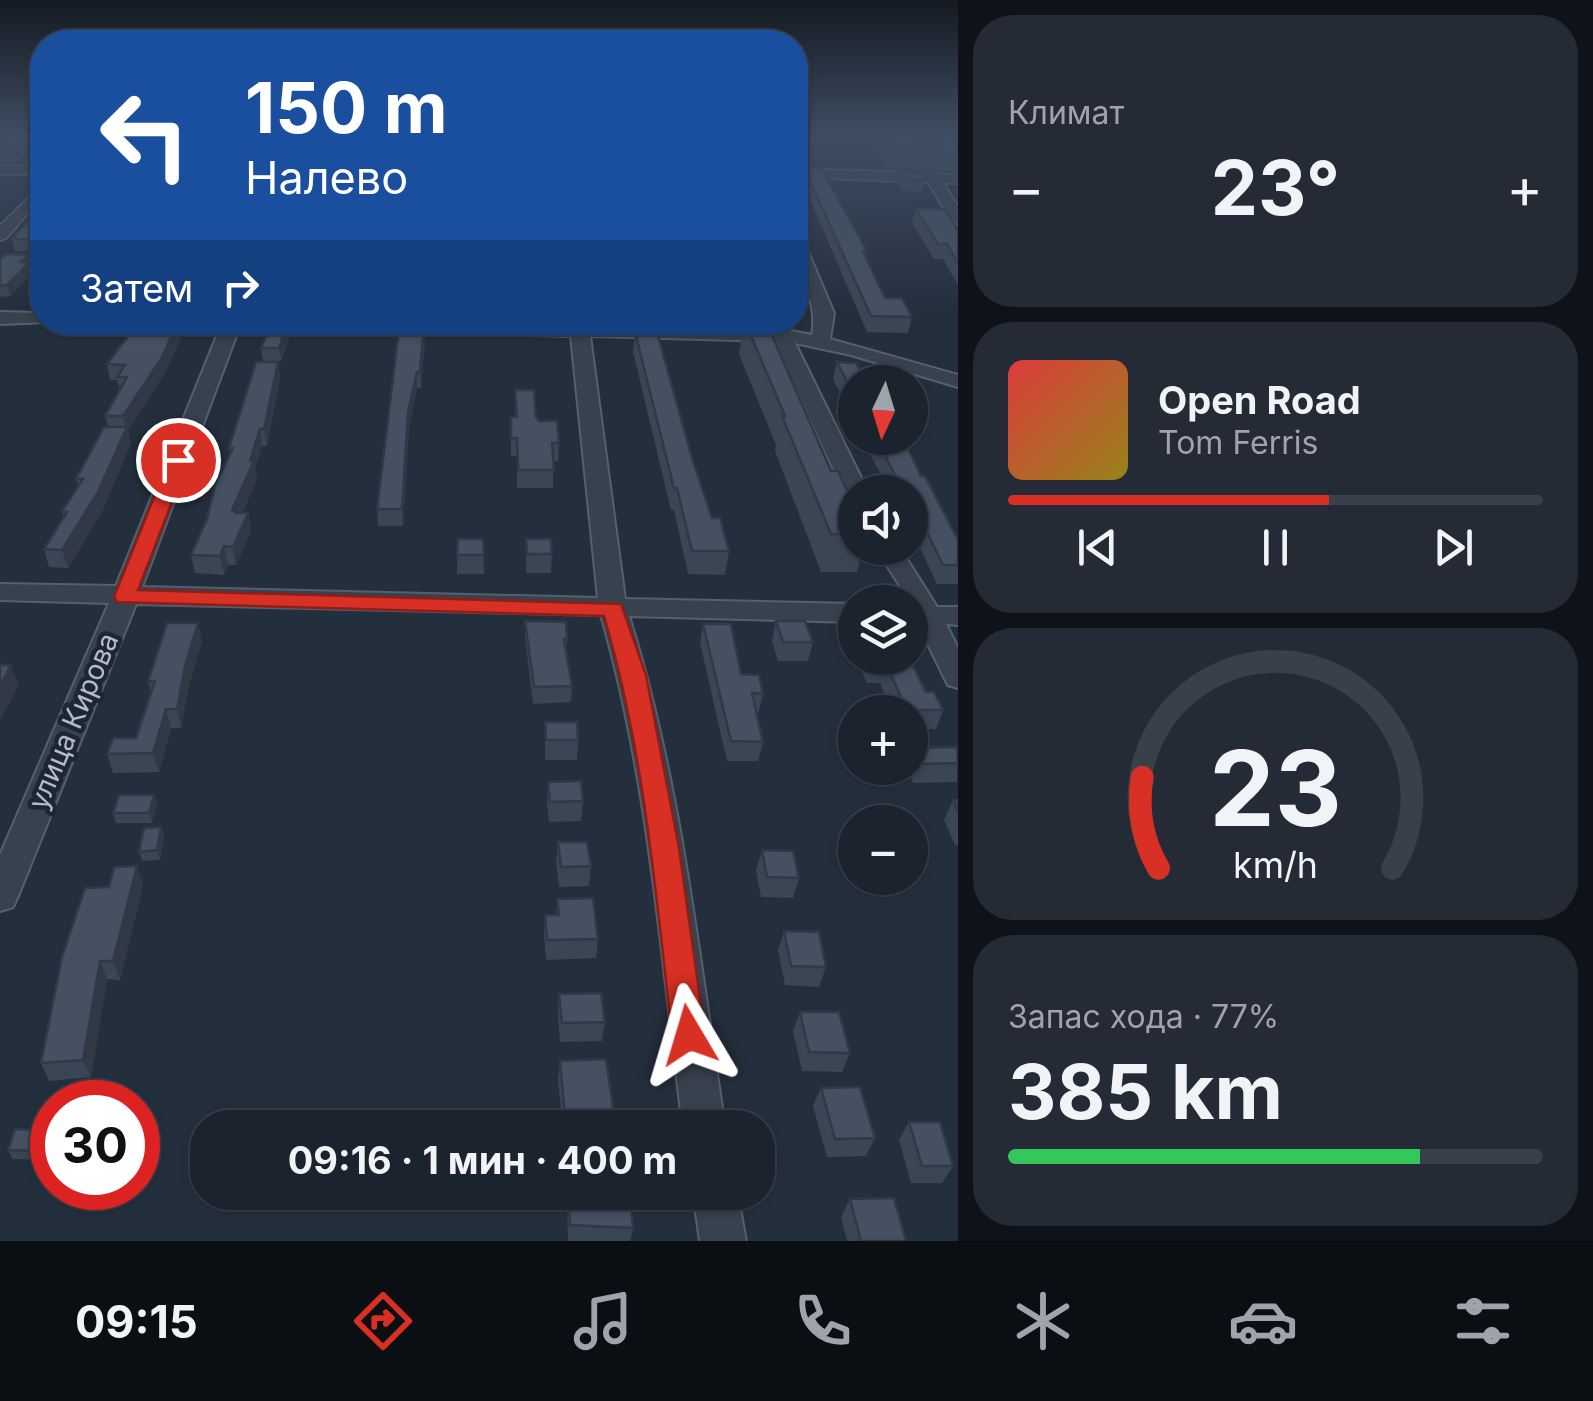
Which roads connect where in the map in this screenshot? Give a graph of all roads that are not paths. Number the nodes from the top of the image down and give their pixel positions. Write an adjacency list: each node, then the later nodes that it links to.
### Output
1 (941, 193): 3 (street)
2 (30, 202): 4 (street)
3 (958, 219)
4 (0, 235)
5 (808, 271): 11 (street)
6 (0, 318): 7 (street)
7 (30, 319)
8 (227, 335): 15 (street, улица Кирова)
9 (581, 335): 16 (street)
10 (781, 335): 11 (street); 13 (street)
11 (820, 342): 12 (street)
12 (958, 381)
13 (848, 475)
14 (0, 592): 15 (street)
15 (125, 597): 16 (street); 22 (street, улица Кирова)
16 (613, 609): 17 (street); 23 (street)
17 (838, 614)
18 (928, 615): 19 (street)
19 (958, 616)
20 (928, 630): 21 (street)
21 (958, 678)
22 (0, 896)
23 (701, 1110)
24 (718, 1210): 25 (street)
25 (723, 1241)

